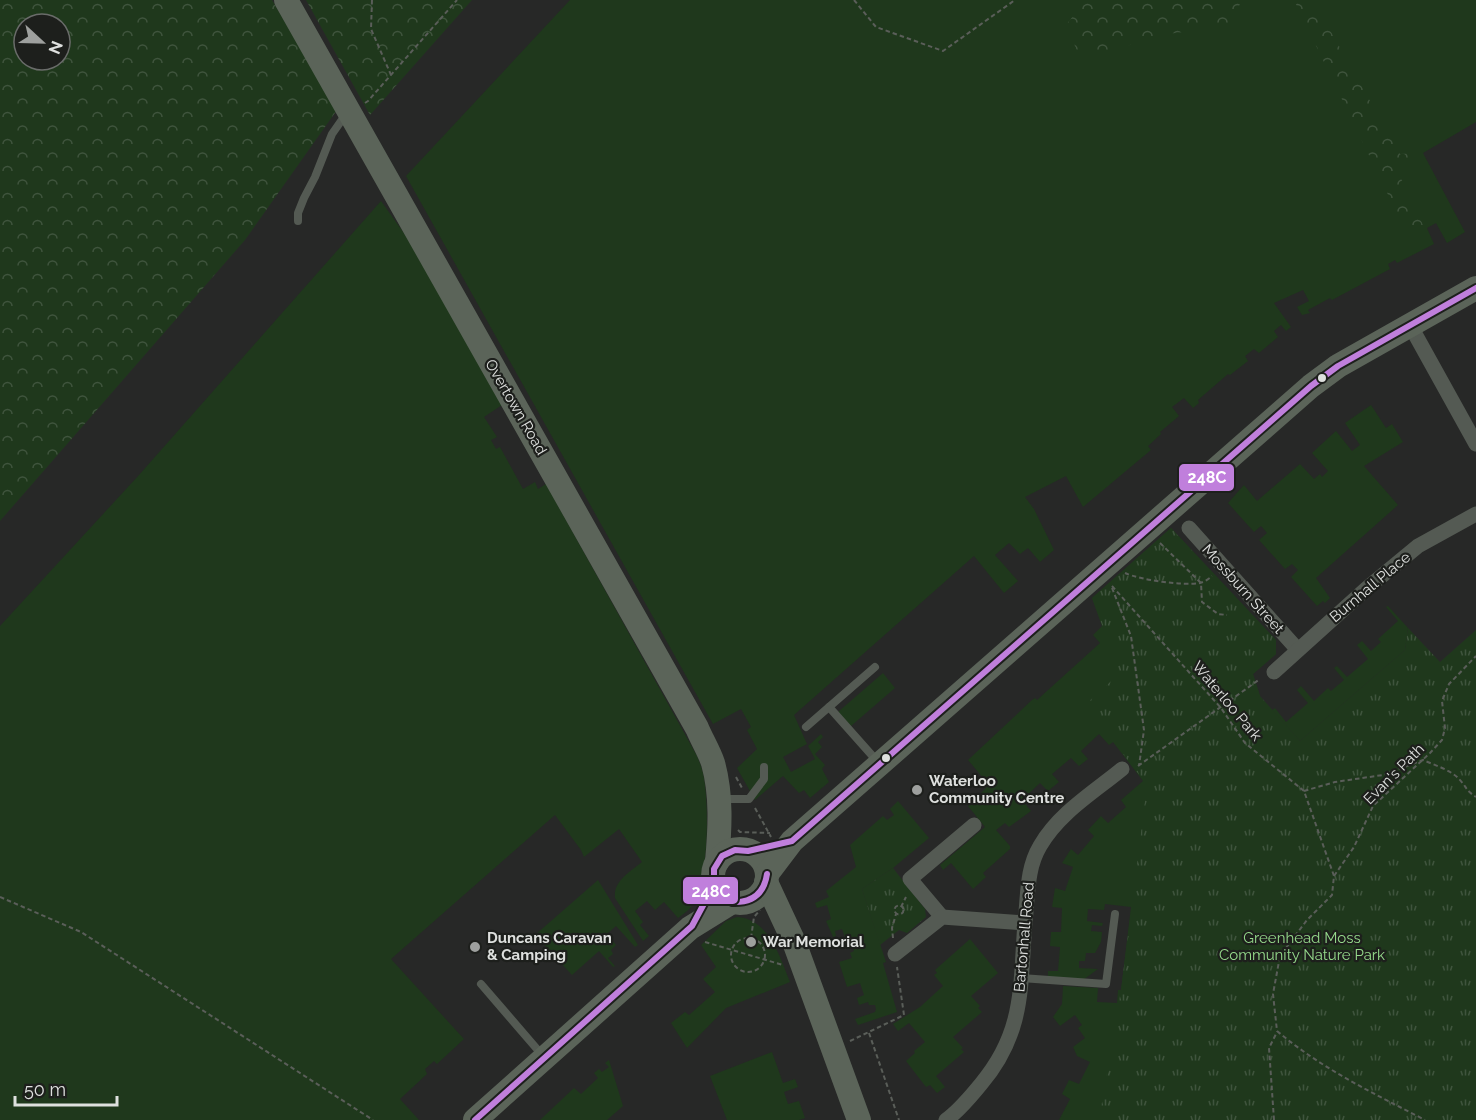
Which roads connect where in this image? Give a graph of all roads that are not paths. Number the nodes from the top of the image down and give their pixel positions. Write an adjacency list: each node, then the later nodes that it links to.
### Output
1 (286, 0): 2 (main road, Overtown Road)
2 (349, 112): 3 (lane); 17 (main road, Overtown Road)
3 (298, 221)
4 (1476, 288): 5 (main road)
5 (1410, 325): 6 (street); 14 (main road)
6 (1476, 444)
7 (1476, 514): 9 (street, Burnhall Place)
8 (1189, 528): 9 (street, Mossburn Street)
9 (1298, 650): 11 (street, Burnhall Place)
10 (875, 667): 12 (lane)
11 (1274, 672)
12 (829, 707): 13 (lane); 14 (lane)
13 (806, 727)
14 (880, 765): 19 (main road)
15 (764, 767): 17 (lane)
16 (1122, 769): 26 (street, Bartonhall Road)
17 (724, 807): 20 (main road, Overtown Road); 21 (main road, Overtown Road)
18 (974, 825): 25 (street)
19 (778, 840): 20 (main road); 22 (main road)
20 (745, 850): 21 (main road); 22 (main road)
21 (716, 874): 23 (main road); 27 (main road)
22 (767, 878): 23 (main road); 28 (main road)
23 (741, 902): 27 (main road); 28 (main road)
24 (1115, 914): 30 (lane)
25 (942, 917): 26 (street); 29 (street)
26 (1024, 923): 30 (street, Bartonhall Road)
27 (685, 932): 32 (main road)
28 (794, 942): 34 (main road)
29 (895, 954)
30 (1021, 978): 35 (street, Bartonhall Road)
31 (481, 984): 32 (lane)
32 (545, 1058): 33 (main road)
33 (475, 1120)
34 (859, 1120)
35 (946, 1120)

